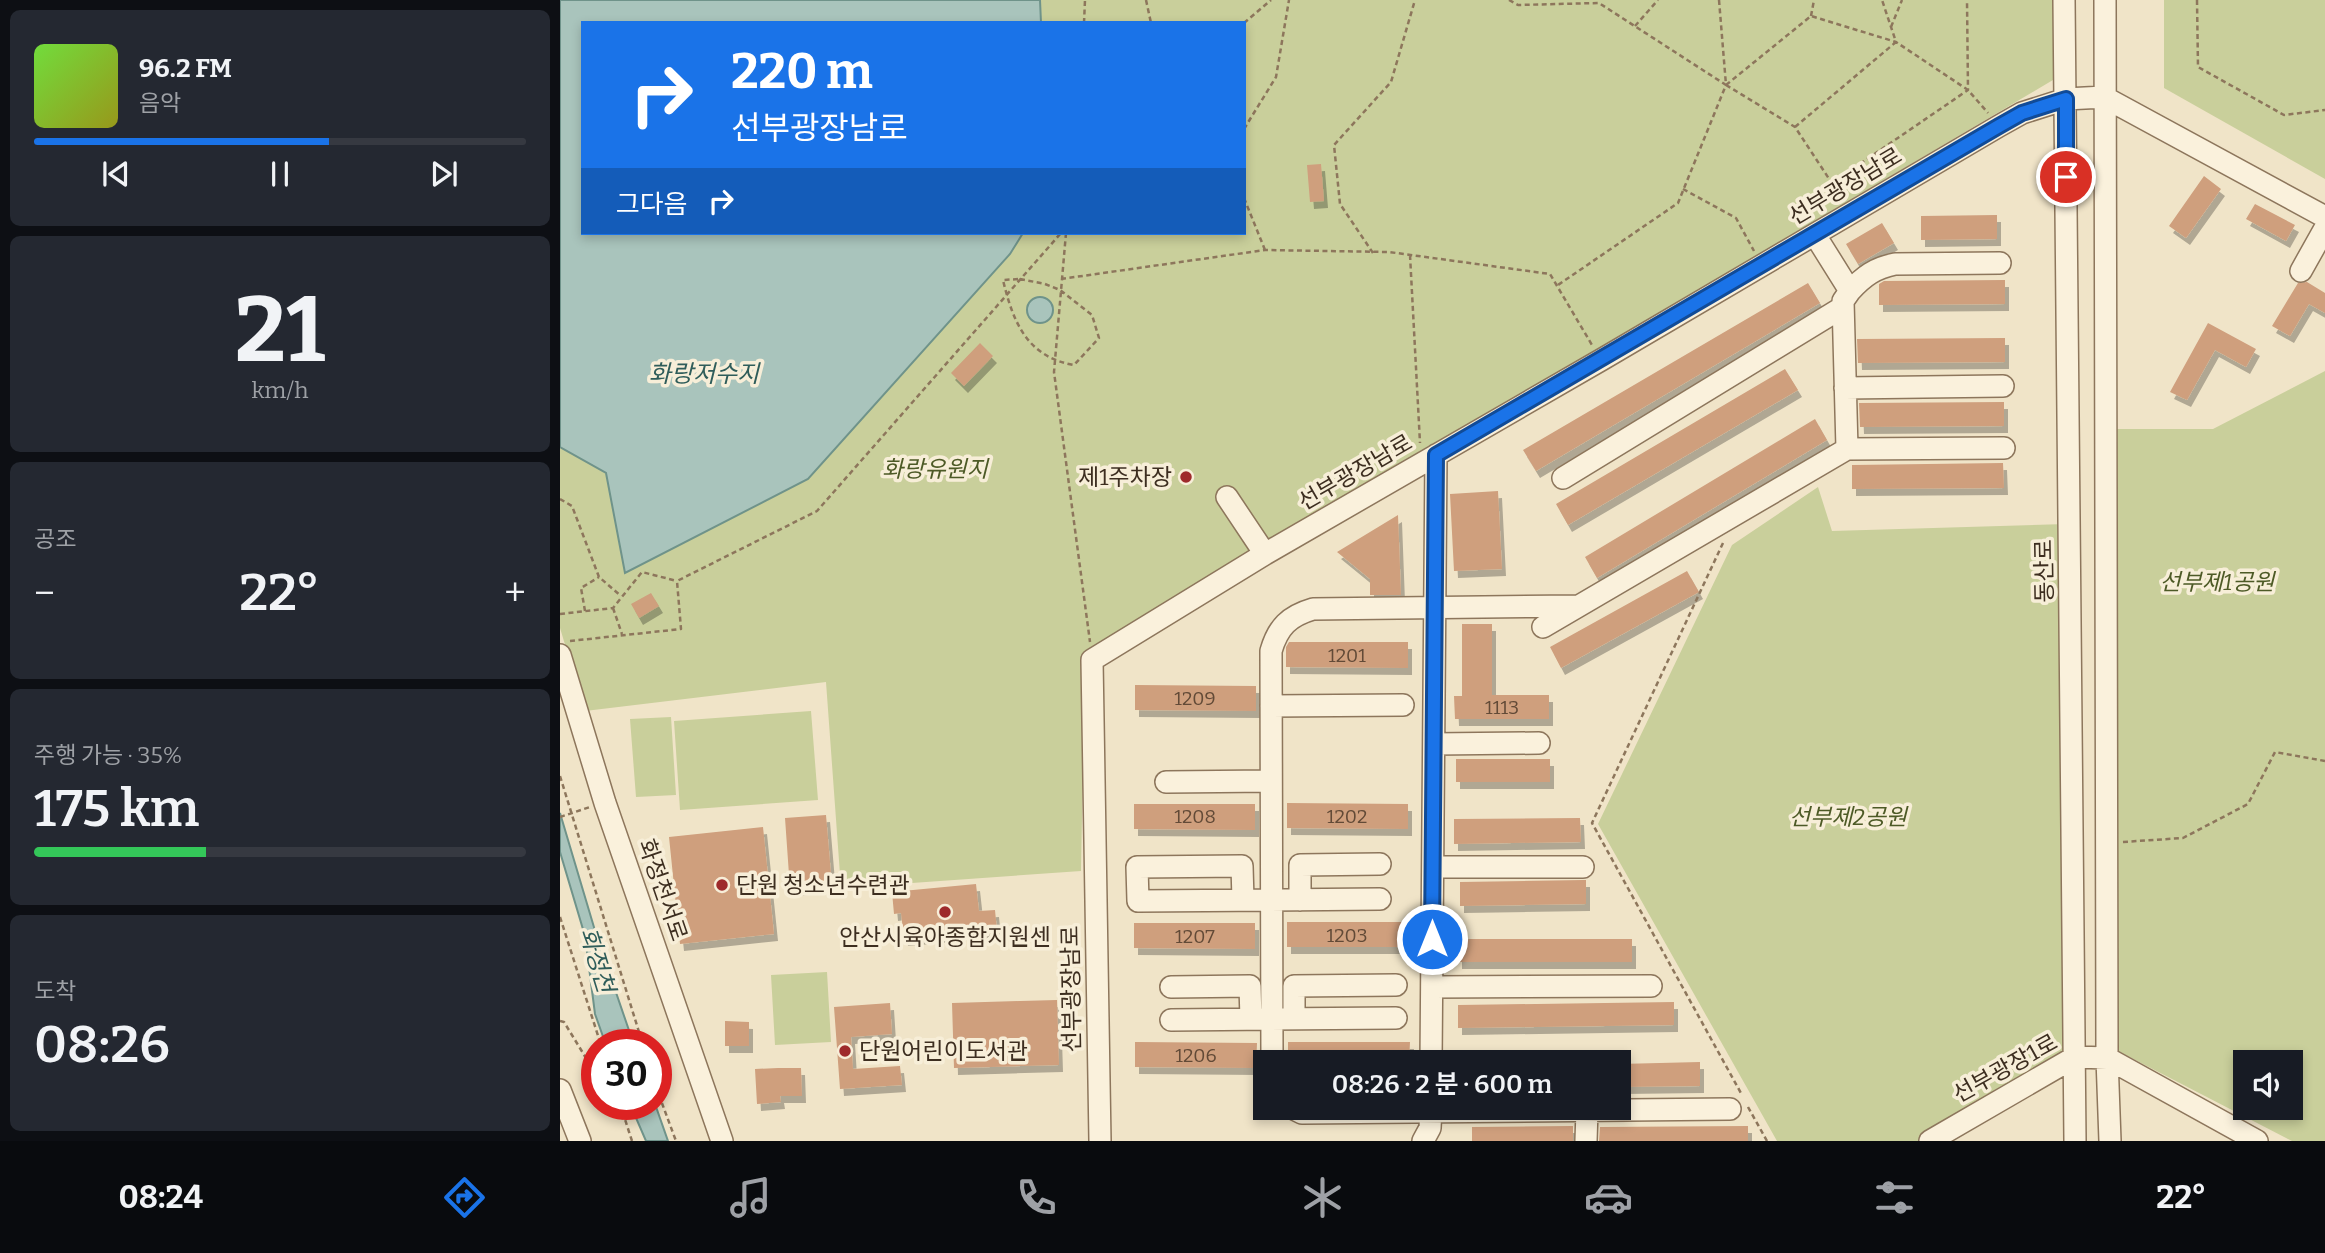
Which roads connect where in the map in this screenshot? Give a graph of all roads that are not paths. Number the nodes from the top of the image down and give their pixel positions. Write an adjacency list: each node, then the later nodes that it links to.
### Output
1 (2064, 0): 4 (street, 동산로)
2 (2105, 0): 3 (street)
3 (2104, 97): 4 (street, 선부광장남로); 5 (street); 47 (street)
4 (2066, 99): 7 (street, 선부광장남로); 46 (street, 동산로)
5 (2325, 217)
6 (2325, 228): 9 (street)
7 (1815, 235): 10 (street); 15 (street, 선부광장남로)
8 (2000, 262): 10 (street)
9 (2301, 271)
10 (1847, 299): 12 (street); 16 (street)
11 (2003, 386): 12 (street)
12 (1845, 388): 14 (street)
13 (2004, 448): 14 (street)
14 (1847, 449): 19 (street)
15 (1428, 460): 18 (street, 선부광장남로); 20 (street)
16 (1563, 478)
17 (1227, 497): 18 (street)
18 (1265, 554): 55 (street, 선부광장남로)
19 (1578, 606): 20 (street); 21 (street)
20 (1435, 608): 24 (street); 26 (street)
21 (1543, 626)
22 (560, 655): 54 (street, 화정천서로)
23 (1403, 705): 24 (street)
24 (1271, 706): 27 (street)
25 (1539, 743): 26 (street)
26 (1433, 744): 30 (street)
27 (1271, 781): 28 (street); 34 (street)
28 (1166, 782)
29 (1380, 864): 35 (street)
30 (1433, 867): 31 (street); 39 (street)
31 (1583, 867)
32 (1380, 899): 35 (street)
33 (1243, 900): 33 (street); 34 (street)
34 (1272, 900): 35 (street); 41 (street)
35 (1300, 900)
36 (1396, 985): 42 (street)
37 (1651, 986): 39 (street)
38 (1171, 987): 41 (street)
39 (1432, 987): 45 (street)
40 (1396, 1018): 42 (street)
41 (1261, 1019): 42 (street); 43 (street); 44 (street)
42 (1294, 1019)
43 (1171, 1020)
44 (1269, 1050)
45 (1431, 1050)
46 (2075, 1057): 47 (street, 선부광장1로); 58 (street, 선부광장1로); 59 (street, 동산로)
47 (2107, 1058): 60 (street); 61 (street, 선부광장1로)
48 (560, 1090): 53 (street)
49 (1730, 1109): 50 (street)
50 (1631, 1110)
51 (1430, 1120): 56 (street)
52 (1587, 1120): 57 (street)
53 (580, 1141)
54 (722, 1141)
55 (1100, 1141)
56 (1423, 1141)
57 (1587, 1141)
58 (1930, 1141)
59 (2075, 1141)
60 (2110, 1141)
61 (2257, 1141)

